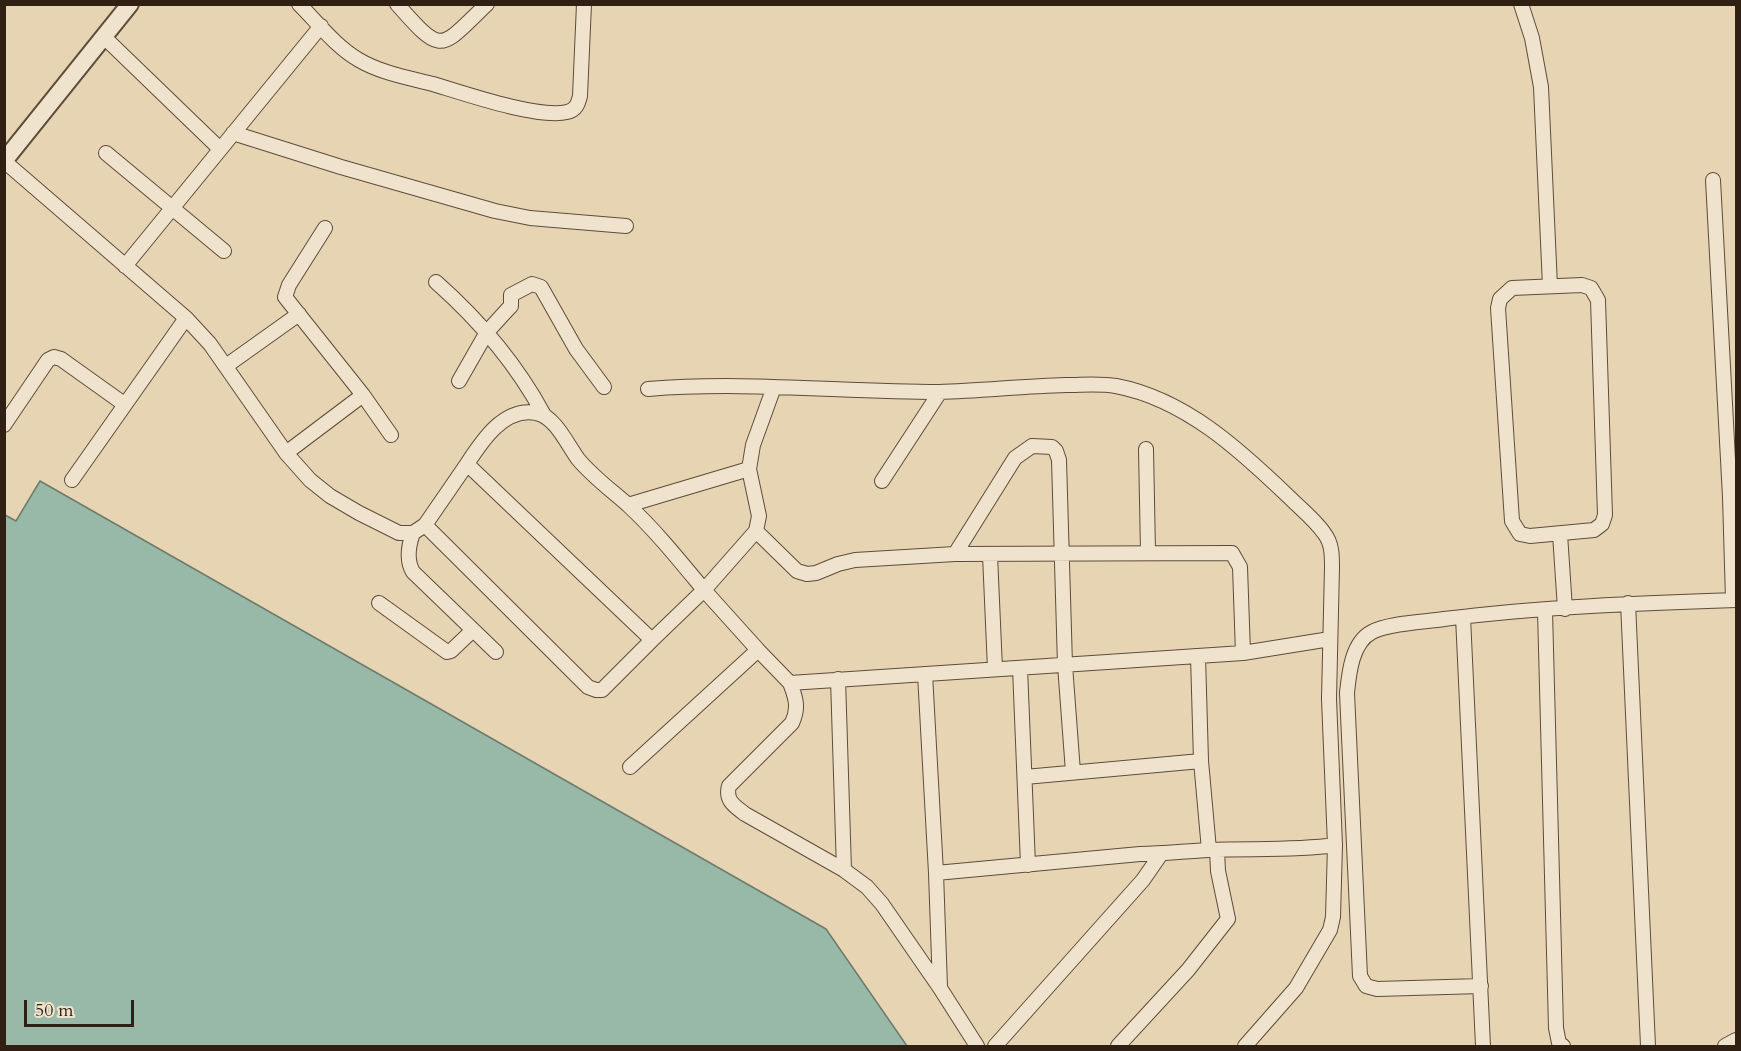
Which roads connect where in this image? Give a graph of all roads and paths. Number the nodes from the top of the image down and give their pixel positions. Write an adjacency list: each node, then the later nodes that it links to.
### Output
1 (299, 4): 7 (street)
2 (397, 4): 3 (street)
3 (487, 4)
4 (584, 4): 7 (street)
5 (1521, 4): 20 (street)
6 (123, 7): 8 (street)
7 (321, 26): 9 (street)
8 (104, 37): 10 (street); 11 (street)
9 (233, 133): 10 (street); 15 (street)
10 (220, 148): 14 (street)
11 (7, 153): 18 (street)
12 (106, 153): 14 (street)
13 (1713, 180): 50 (street)
14 (172, 209): 17 (street); 18 (street)
15 (626, 226)
16 (325, 228): 21 (street)
17 (224, 251)
18 (125, 267): 22 (street)
19 (436, 282): 23 (street)
20 (1550, 286): 44 (street); 44 (street)
21 (299, 314): 24 (street); 30 (street)
22 (186, 318): 24 (street); 31 (street)
23 (487, 332): 25 (street); 26 (street); 32 (street)
24 (226, 366): 36 (street)
25 (459, 381)
26 (604, 387)
27 (774, 387): 28 (street); 29 (street); 38 (street)
28 (648, 389)
29 (940, 392): 40 (street); 57 (street)
30 (363, 395): 34 (street); 36 (street)
31 (124, 404): 33 (street); 39 (street)
32 (544, 415): 37 (street); 41 (street)
33 (4, 425)
34 (391, 435)
35 (1146, 449): 46 (street)
36 (286, 453): 42 (street)
37 (467, 464): 42 (street); 58 (street)
38 (749, 469): 41 (street); 43 (street)
39 (72, 480)
40 (882, 482)
41 (628, 505): 49 (street)
42 (419, 529): 56 (street); 58 (street)
43 (756, 531): 47 (street); 49 (street)
44 (1560, 534): 53 (street)
45 (1060, 552): 46 (street); 47 (street); 48 (street); 63 (street)
46 (1148, 552): 61 (street)
47 (955, 554): 48 (street)
48 (990, 555): 65 (street)
49 (704, 590): 58 (street); 59 (street)
50 (1735, 600): 52 (street)
51 (380, 603): 56 (street)
52 (1628, 603): 53 (street); 88 (street)
53 (1565, 609): 54 (street)
54 (1545, 610): 55 (street); 87 (street)
55 (1462, 617): 79 (street); 79 (street)
56 (473, 630): 60 (street)
57 (1330, 639): 61 (street); 73 (street)
58 (652, 640)
59 (758, 650): 68 (street); 70 (street)
60 (496, 652)
61 (1243, 653): 62 (street)
62 (1198, 656): 63 (street); 69 (street)
63 (1065, 665): 64 (street); 71 (street)
64 (1020, 668): 65 (street); 72 (street)
65 (995, 669): 66 (street)
66 (925, 674): 67 (street); 78 (street)
67 (838, 679): 68 (street); 77 (street)
68 (790, 683): 77 (street)
69 (1201, 761): 71 (street); 74 (street)
70 (630, 767)
71 (1073, 772): 72 (street)
72 (1025, 777): 76 (street)
73 (1335, 844): 74 (street); 85 (street)
74 (1213, 850): 75 (street); 84 (street)
75 (1161, 854): 76 (street); 83 (street)
76 (1028, 865): 78 (street)
77 (844, 870): 80 (street)
78 (936, 873): 80 (street)
79 (1481, 986): 86 (street)
80 (940, 988): 82 (street)
81 (1737, 1040): 89 (street)
82 (978, 1047)
83 (995, 1047)
84 (1118, 1047)
85 (1245, 1047)
86 (1483, 1047)
87 (1563, 1047)
88 (1648, 1047)
89 (1725, 1047)

